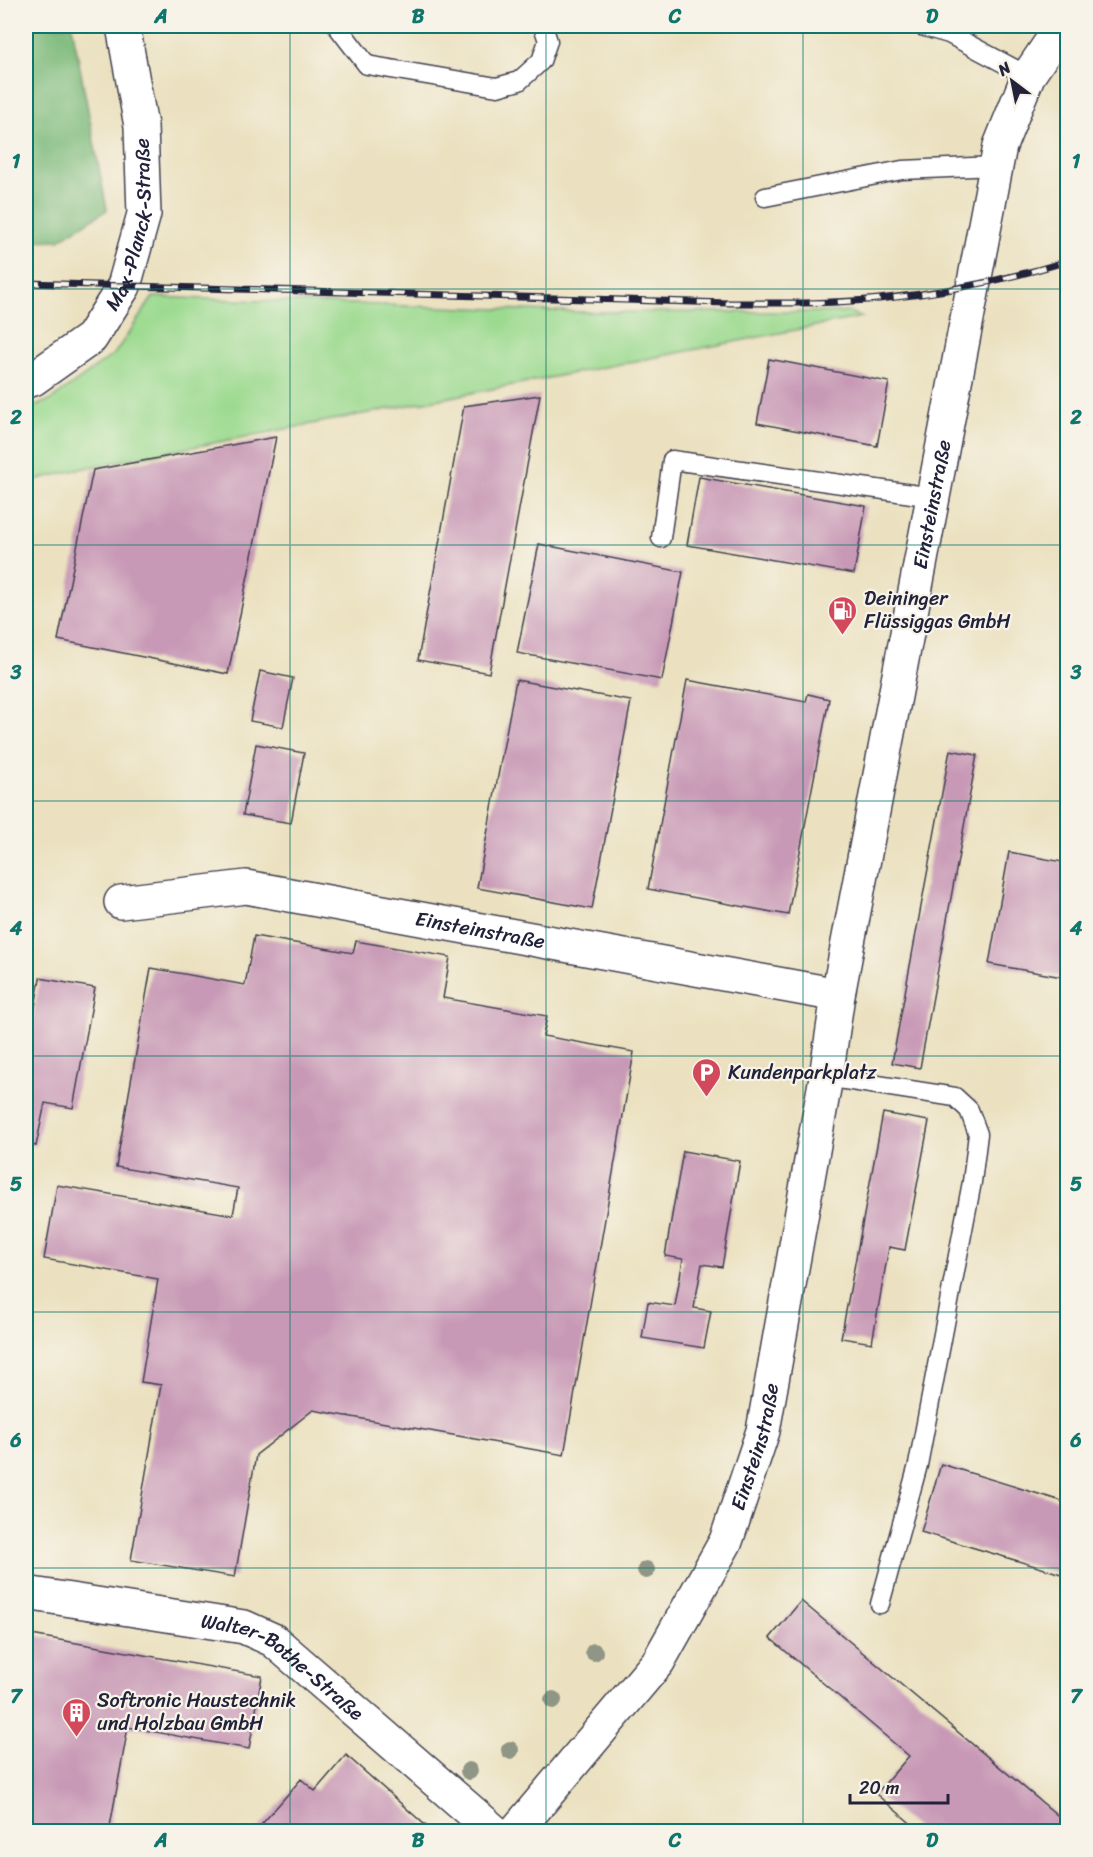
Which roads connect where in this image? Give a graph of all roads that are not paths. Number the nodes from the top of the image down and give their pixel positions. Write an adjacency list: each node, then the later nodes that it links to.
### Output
1 (123, 26): 9 (street, Max-Planck-Straße)
2 (337, 26): 3 (lane)
3 (543, 26)
4 (921, 26): 6 (lane)
5 (1062, 26): 6 (street, Einsteinstraße)
6 (1028, 76): 7 (street, Einsteinstraße)
7 (996, 165): 8 (lane); 10 (street, Einsteinstraße)
8 (765, 197)
9 (26, 381)
10 (933, 497): 11 (lane); 13 (street, Einsteinstraße)
11 (661, 538)
12 (121, 902): 13 (street, Einsteinstraße)
13 (838, 995): 14 (street, Einsteinstraße)
14 (826, 1077): 16 (lane); 18 (street, Einsteinstraße)
15 (26, 1593): 17 (street, Walter-Bothe-Straße)
16 (880, 1604)
17 (495, 1832)
18 (515, 1832)

